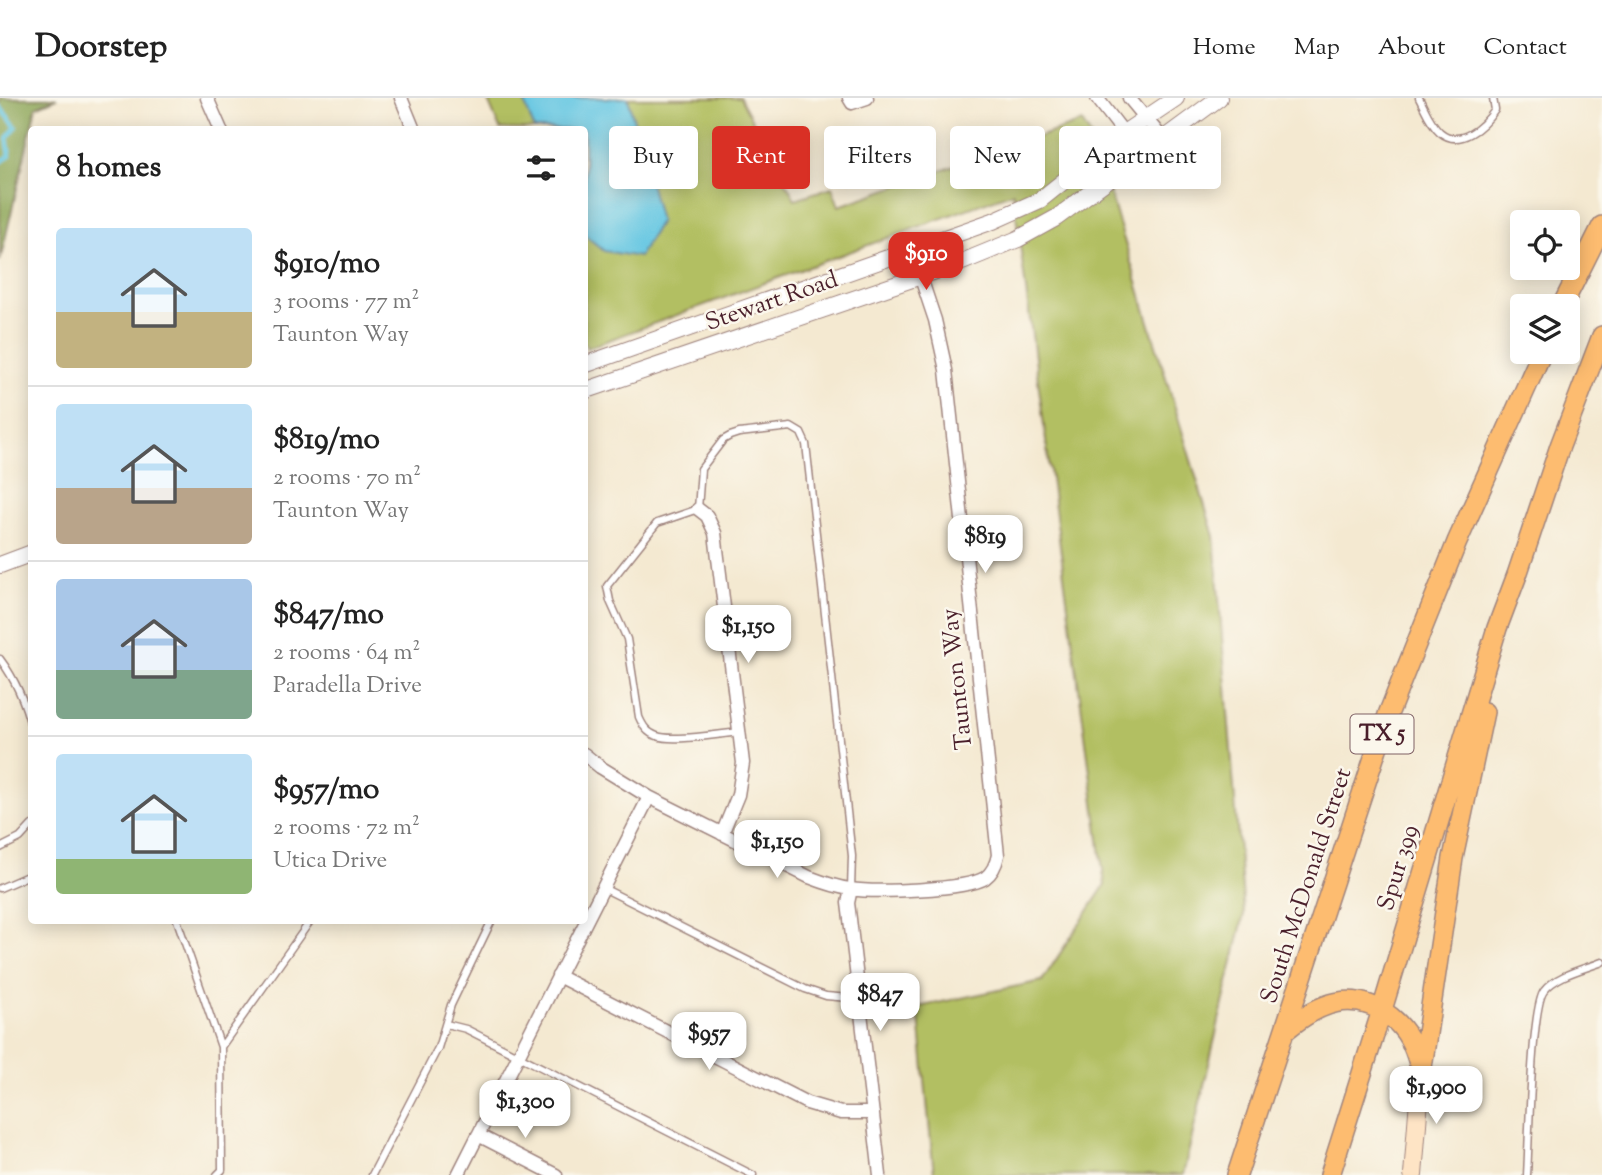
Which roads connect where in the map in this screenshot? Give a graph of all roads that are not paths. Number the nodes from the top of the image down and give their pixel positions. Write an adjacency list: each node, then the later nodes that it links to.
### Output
1 (208, 98): 12 (street)
2 (401, 98): 13 (street)
3 (867, 98): 10 (street)
4 (1097, 98): 14 (street)
5 (1129, 98): 11 (street)
6 (1176, 98): 11 (street, Stewart Road)
7 (1219, 98): 17 (street, Stewart Road)
8 (1419, 98): 9 (lane)
9 (1493, 98)
10 (851, 101)
11 (1145, 118): 15 (street, Stewart Road); 16 (street)
12 (215, 126)
13 (412, 126)
14 (1119, 126)
15 (1134, 126)
16 (1152, 126)
17 (1181, 126)
18 (1059, 185): 24 (street, Stewart Road)
19 (1095, 189): 21 (street, Stewart Road)
20 (1602, 226): 22 (main road)
21 (919, 275): 26 (street, Stewart Road); 42 (street, Taunton Way)
22 (1568, 294)
23 (1602, 336): 30 (main road)
24 (588, 364)
25 (1537, 364): 53 (main road, South McDonald Street / TX 5)
26 (588, 390)
27 (698, 509): 33 (street); 33 (lane); 42 (lane)
28 (28, 554): 29 (street)
29 (0, 565)
30 (1517, 575): 51 (main road, Spur 399); 56 (main road)
31 (0, 659): 32 (lane)
32 (28, 713)
33 (739, 732): 37 (street)
34 (588, 757): 35 (street)
35 (649, 797): 37 (street); 41 (street)
36 (28, 829): 38 (lane)
37 (722, 834): 42 (street)
38 (0, 848)
39 (28, 876): 40 (lane)
40 (0, 888)
41 (603, 888): 43 (street); 50 (lane)
42 (851, 890): 50 (street)
43 (588, 917)
44 (178, 924): 54 (lane)
45 (308, 924): 54 (lane)
46 (490, 924): 52 (lane)
47 (585, 924): 49 (street)
48 (1602, 962): 70 (lane)
49 (558, 976): 55 (street); 57 (street)
50 (860, 999): 57 (street)
51 (1382, 1010): 53 (main road); 56 (main road); 68 (main road, Spur 399)
52 (446, 1024): 55 (lane); 61 (lane)
53 (1285, 1031): 58 (main road, South McDonald Street / TX 5)
54 (221, 1047): 60 (lane)
55 (518, 1056): 59 (street); 64 (lane)
56 (1421, 1074): 69 (main road)
57 (873, 1113): 65 (street)
58 (1254, 1128): 66 (main road); 67 (main road, TX 5)
59 (478, 1135): 62 (street); 63 (street)
60 (217, 1175)
61 (372, 1175)
62 (458, 1175)
63 (556, 1175)
64 (753, 1175)
65 (880, 1175)
66 (1237, 1175)
67 (1248, 1175)
68 (1330, 1175)
69 (1413, 1175)
70 (1527, 1175)

